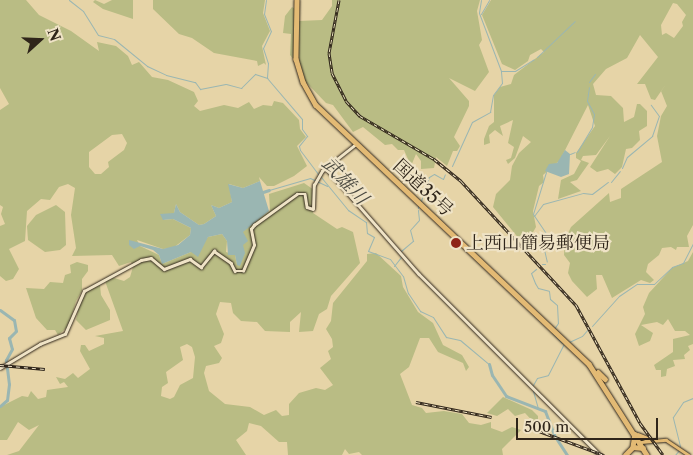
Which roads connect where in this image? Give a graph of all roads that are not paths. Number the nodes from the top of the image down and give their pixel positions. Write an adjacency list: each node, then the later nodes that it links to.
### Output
1 (297, 0): 2 (highway, 国道35号)
2 (356, 144): 3 (street); 5 (highway, 国道35号)
3 (325, 167): 4 (street); 12 (street)
4 (0, 368)
5 (593, 369): 6 (highway); 7 (highway, 国道35号)
6 (605, 379)
7 (635, 432): 8 (highway); 9 (highway, 国道35号); 10 (highway)
8 (648, 439): 9 (main road); 15 (main road)
9 (641, 442): 10 (highway); 11 (highway, 国道35号)
10 (633, 447): 11 (highway); 13 (highway)
11 (644, 449): 14 (highway, 国道35号)
12 (600, 455)
13 (625, 455)
14 (647, 455)
15 (688, 455)

